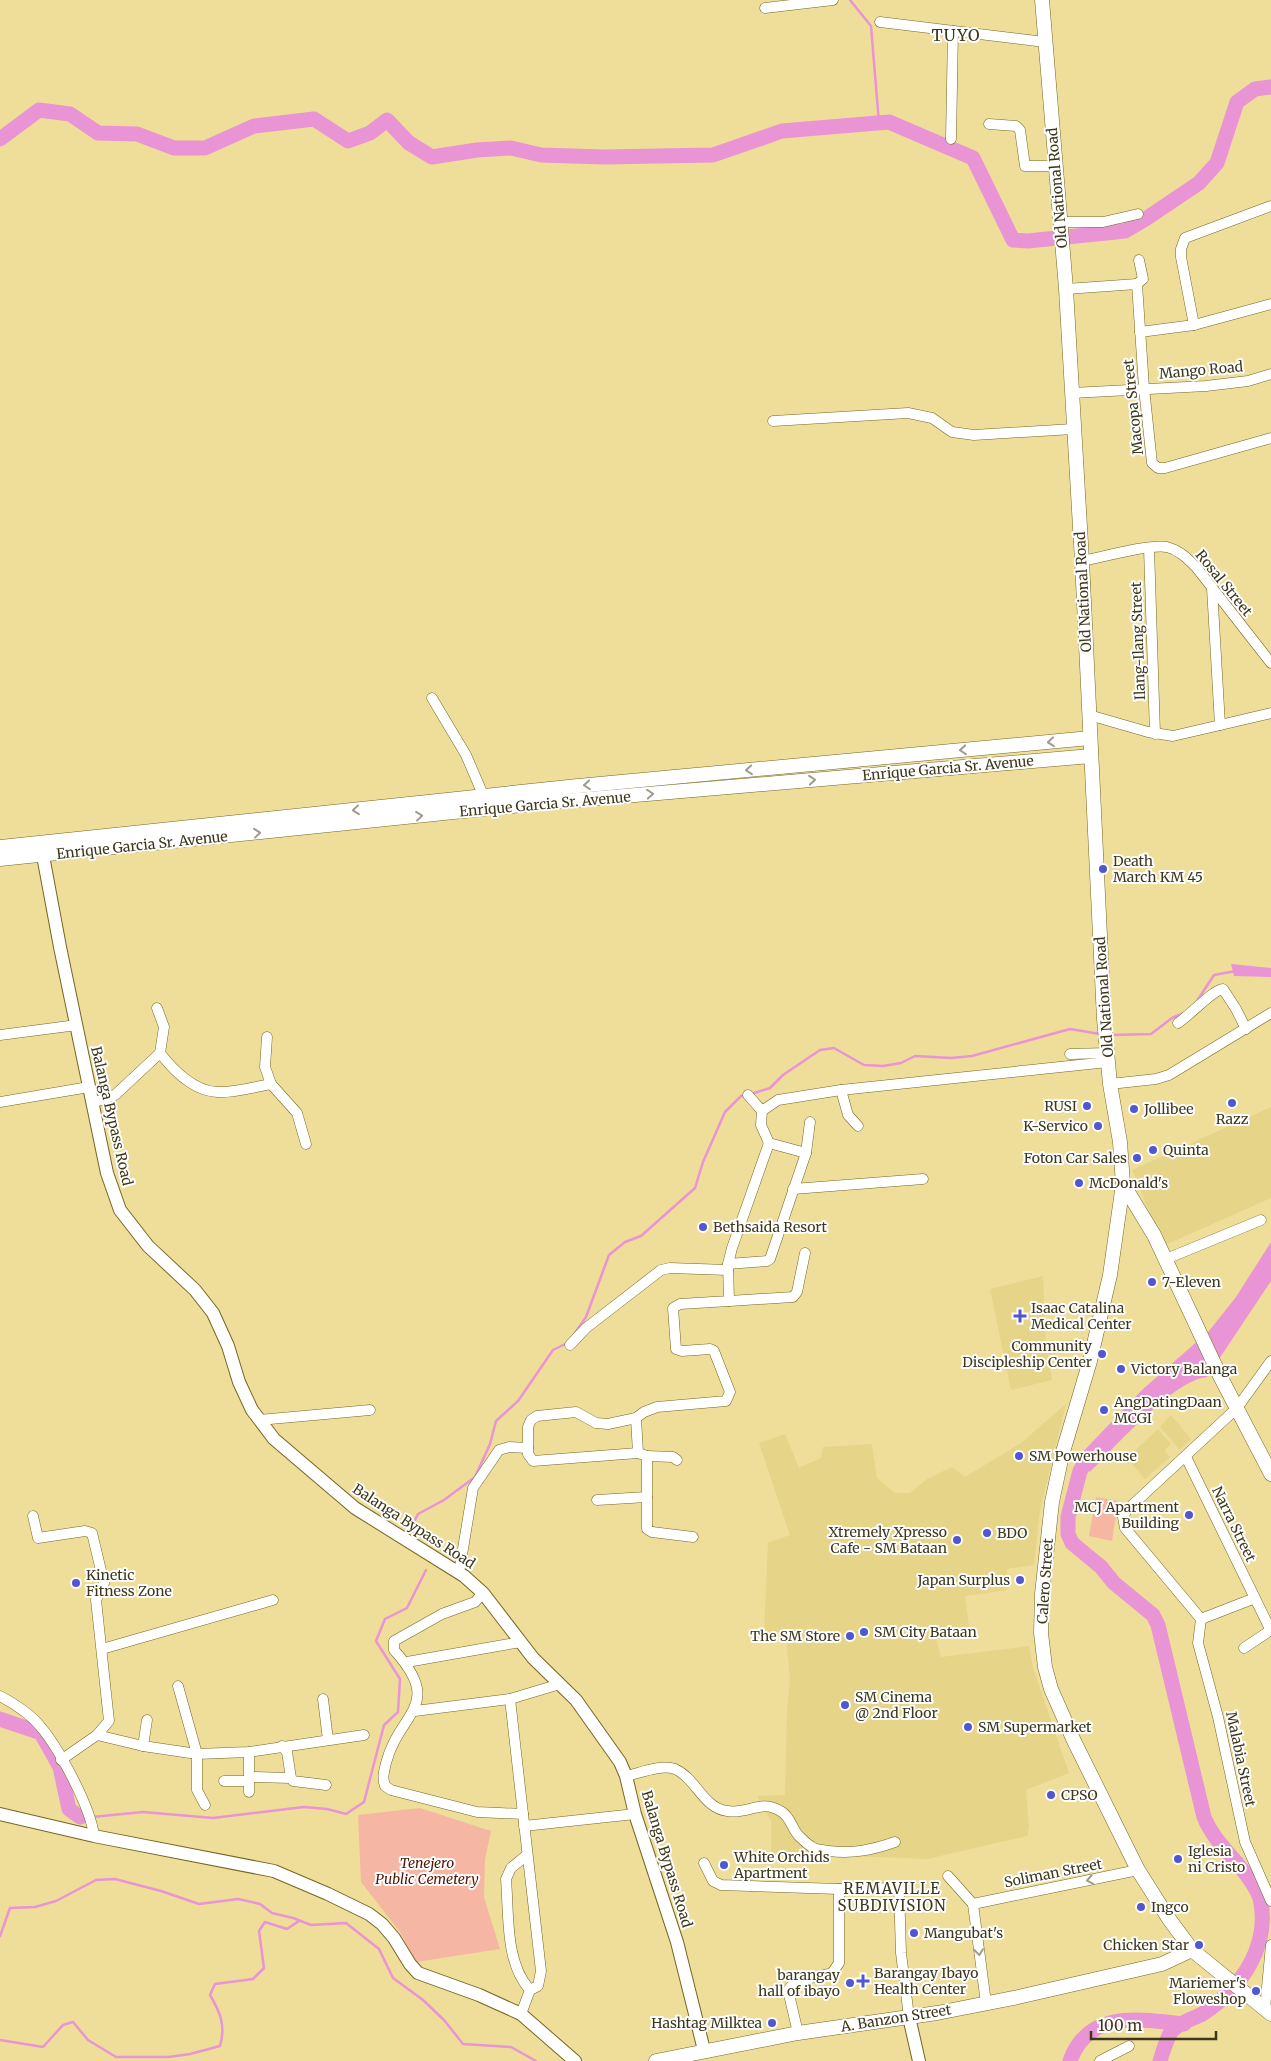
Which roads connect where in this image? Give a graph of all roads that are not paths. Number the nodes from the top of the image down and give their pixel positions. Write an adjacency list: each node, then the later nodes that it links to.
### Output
1 (833, 0): 3 (street)
2 (1042, 0): 6 (main road, Old National Road)
3 (765, 8)
4 (880, 22): 5 (street)
5 (953, 31): 6 (street); 8 (street)
6 (1045, 42): 9 (main road, Old National Road)
7 (989, 124): 9 (street)
8 (951, 139)
9 (1055, 166): 12 (main road, Old National Road)
10 (1271, 206): 17 (street)
11 (1138, 214): 12 (street)
12 (1059, 224): 15 (main road, Old National Road)
13 (1139, 260): 14 (street, Macopa Street)
14 (1137, 284): 15 (street); 18 (street, Macopa Street)
15 (1066, 289): 21 (main road, Old National Road)
16 (1271, 304): 17 (street)
17 (1194, 325): 18 (street)
18 (1140, 332): 20 (street, Macopa Street)
19 (1271, 374): 20 (street, Mango Road)
20 (1144, 388): 21 (street, Mango Road); 24 (street, Macopa Street)
21 (1072, 393): 23 (main road, Old National Road)
22 (773, 421): 23 (street)
23 (1073, 430): 26 (main road, Old National Road)
24 (1269, 441)
25 (1149, 548): 26 (street, Rosal Street); 27 (street, Rosal Street); 33 (street, Ilang-Ilang Street)
26 (1082, 561): 31 (main road, Old National Road)
27 (1212, 588): 28 (street, Rosal Street); 32 (street)
28 (1271, 662)
29 (432, 698): 36 (street)
30 (1271, 713): 32 (street)
31 (1089, 715): 33 (street); 34 (main road, Old National Road)
32 (1220, 726): 33 (street)
33 (1155, 734)
34 (1090, 738): 35 (main road, Old National Road); 37 (main road, Enrique Garcia Sr. Avenue, one-way to 37)
35 (1091, 756): 37 (main road, Enrique Garcia Sr. Avenue, one-way to 35); 48 (main road, Old National Road)
36 (484, 797): 37 (main road, Enrique Garcia Sr. Avenue); 39 (main road, Enrique Garcia Sr. Avenue, one-way to 39)
37 (540, 797): 39 (main road, Enrique Garcia Sr. Avenue, one-way to 37)
38 (0, 846): 39 (main road, Enrique Garcia Sr. Avenue)
39 (42, 849): 40 (main road, Enrique Garcia Sr. Avenue); 44 (street, Balanga Bypass Road)
40 (0, 859)
41 (157, 1008): 49 (street)
42 (1271, 1013): 45 (street)
43 (1178, 1024): 45 (street)
44 (77, 1025): 46 (street); 53 (street, Balanga Bypass Road)
45 (1246, 1029): 52 (street)
46 (0, 1035)
47 (267, 1037): 51 (street)
48 (1106, 1047): 50 (street); 52 (main road, Old National Road); 54 (street)
49 (160, 1053): 51 (street); 57 (street)
50 (1070, 1054)
51 (271, 1084): 62 (street)
52 (1110, 1084): 65 (main road, Old National Road)
53 (89, 1087): 56 (street); 57 (street, Balanga Bypass Road)
54 (841, 1090): 58 (street); 60 (street)
55 (748, 1095): 58 (street)
56 (0, 1102)
57 (92, 1103): 77 (street, Balanga Bypass Road)
58 (762, 1111): 61 (street)
59 (810, 1122): 63 (street)
60 (858, 1126)
61 (768, 1143): 63 (street); 70 (street)
62 (306, 1144)
63 (806, 1152): 66 (street)
64 (923, 1179): 66 (street)
65 (1124, 1184): 69 (main road); 127 (main road, Calero Street)
66 (793, 1190): 70 (street)
67 (1261, 1220): 69 (street)
68 (805, 1253): 71 (street)
69 (1166, 1259): 74 (main road)
70 (728, 1267): 71 (street); 72 (street)
71 (728, 1301): 76 (street)
72 (570, 1345)
73 (1270, 1364): 74 (street)
74 (1237, 1408): 80 (street); 82 (main road)
75 (370, 1410): 77 (street)
76 (636, 1418): 78 (street); 79 (street)
77 (259, 1420): 87 (street, Balanga Bypass Road)
78 (528, 1448): 79 (street); 87 (street)
79 (643, 1455): 81 (street); 83 (street)
80 (1186, 1457): 89 (street, Narra Street); 91 (street)
81 (677, 1460)
82 (1271, 1474)
83 (647, 1497): 84 (street); 86 (street)
84 (596, 1500)
85 (33, 1516): 95 (street)
86 (693, 1537)
87 (459, 1573): 88 (street, Balanga Bypass Road)
88 (483, 1593): 93 (street, Balanga Bypass Road); 96 (street)
89 (1255, 1598): 91 (street); 92 (street, Narra Street)
90 (273, 1600): 95 (street)
91 (1201, 1619): 130 (street, Malabia Street)
92 (1271, 1631): 94 (street)
93 (520, 1642): 96 (street); 97 (street, Balanga Bypass Road)
94 (1244, 1648)
95 (102, 1649): 104 (street)
96 (407, 1662): 102 (street)
97 (560, 1684): 101 (street); 112 (street, Balanga Bypass Road)
98 (178, 1686): 110 (street)
99 (0, 1696): 111 (street)
100 (323, 1698): 106 (street)
101 (510, 1699): 102 (street); 120 (street)
102 (415, 1711): 120 (street)
103 (147, 1720): 107 (street)
104 (97, 1735): 107 (street); 111 (street)
105 (364, 1735): 106 (street)
106 (328, 1740): 108 (street)
107 (143, 1746): 110 (street)
108 (282, 1746): 109 (street); 113 (street)
109 (249, 1752): 110 (street); 114 (street)
110 (197, 1754): 118 (street)
111 (61, 1760): 123 (street)
112 (626, 1776): 121 (street, Balanga Bypass Road); 124 (street)
113 (291, 1778): 114 (street); 116 (street)
114 (249, 1779): 115 (street); 117 (street)
115 (224, 1781)
116 (326, 1785)
117 (249, 1792)
118 (205, 1805)
119 (0, 1814): 123 (street)
120 (523, 1814): 122 (street)
121 (635, 1814): 122 (street); 141 (street, Balanga Bypass Road)
122 (524, 1826): 125 (street)
123 (94, 1830): 137 (street)
124 (895, 1842)
125 (527, 1855): 134 (street); 134 (street)
126 (704, 1863): 129 (street)
127 (1138, 1870): 131 (street, Soliman Street, one-way to 131); 133 (main road, Calero Street)
128 (948, 1876): 131 (street)
129 (839, 1889): 138 (street); 139 (street)
130 (1271, 1901)
131 (973, 1904): 135 (street, one-way to 135)
132 (1271, 1945): 136 (street)
133 (1192, 1950): 135 (main road, A. Banzon Street); 136 (main road, Calero Street)
134 (530, 1990): 137 (street)
135 (986, 2003): 138 (main road, A. Banzon Street)
136 (1268, 2012)
137 (521, 2014): 143 (street)
138 (909, 2017): 139 (main road, A. Banzon Street); 145 (street)
139 (798, 2033): 141 (main road, A. Banzon Street)
140 (1129, 2046): 146 (street)
141 (704, 2050): 142 (main road, A. Banzon Street)
142 (684, 2058): 144 (main road, A. Banzon Street)
143 (575, 2061)
144 (656, 2061)
145 (919, 2061)
146 (1100, 2061)

